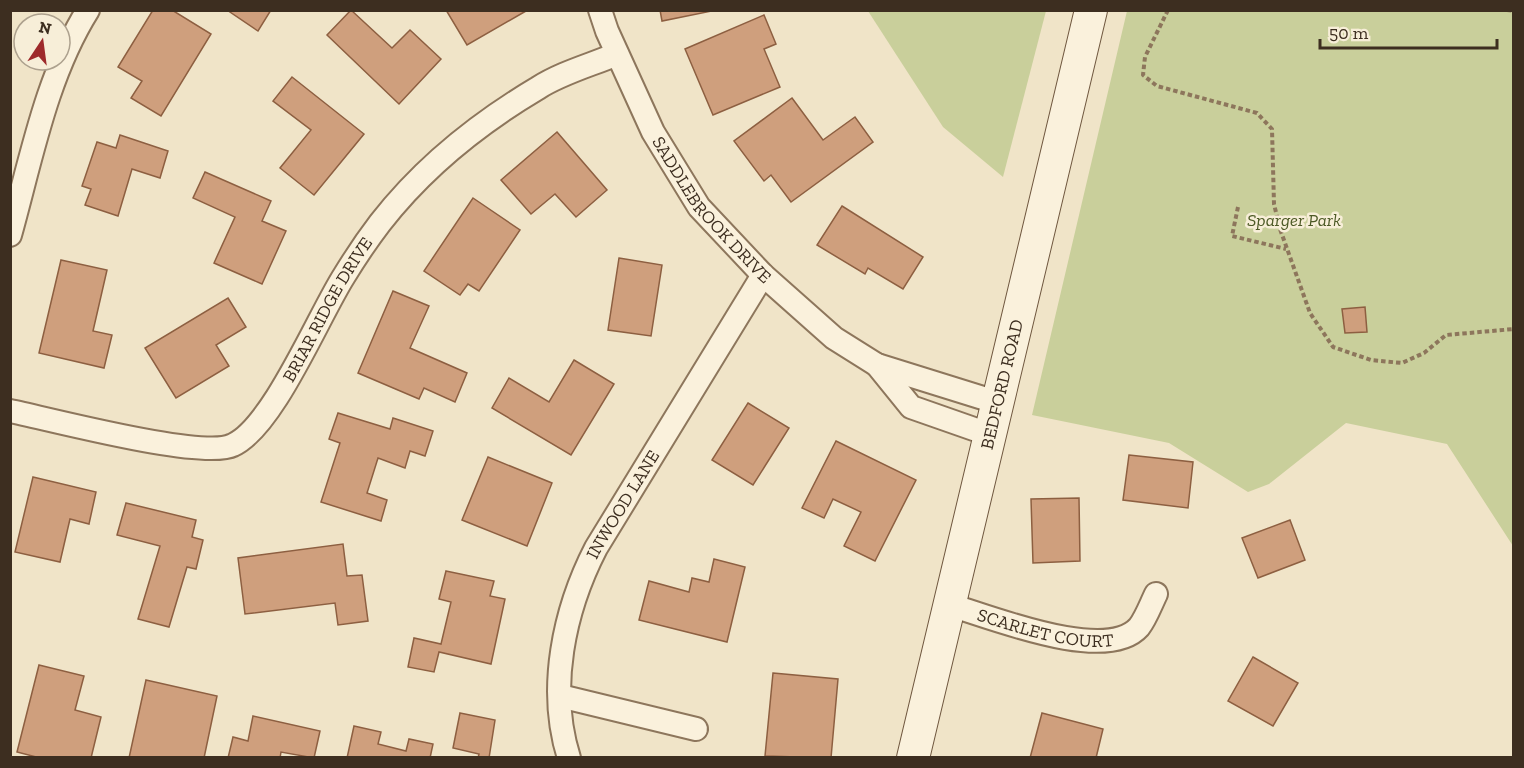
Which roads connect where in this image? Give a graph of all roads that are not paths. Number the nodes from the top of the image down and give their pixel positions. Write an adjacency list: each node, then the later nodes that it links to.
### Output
1 (88, 10): 5 (street)
2 (600, 10): 4 (street, SADDLEBROOK DRIVE)
3 (1091, 10): 8 (street, BEDFORD ROAD)
4 (617, 54): 6 (street, SADDLEBROOK DRIVE); 9 (street, BRIAR RIDGE DRIVE)
5 (10, 235)
6 (763, 275): 7 (street, SADDLEBROOK DRIVE); 13 (street, INWOOD LANE)
7 (877, 365): 8 (street, SADDLEBROOK DRIVE); 10 (street, SADDLEBROOK DRIVE)
8 (999, 403): 10 (street, BEDFORD ROAD)
9 (10, 411)
10 (991, 435): 12 (street, BEDFORD ROAD)
11 (1156, 594): 12 (street, SCARLET COURT)
12 (950, 605): 16 (street, BEDFORD ROAD)
13 (560, 696): 14 (street); 15 (street, INWOOD LANE)
14 (696, 729)
15 (569, 758)
16 (913, 758)

